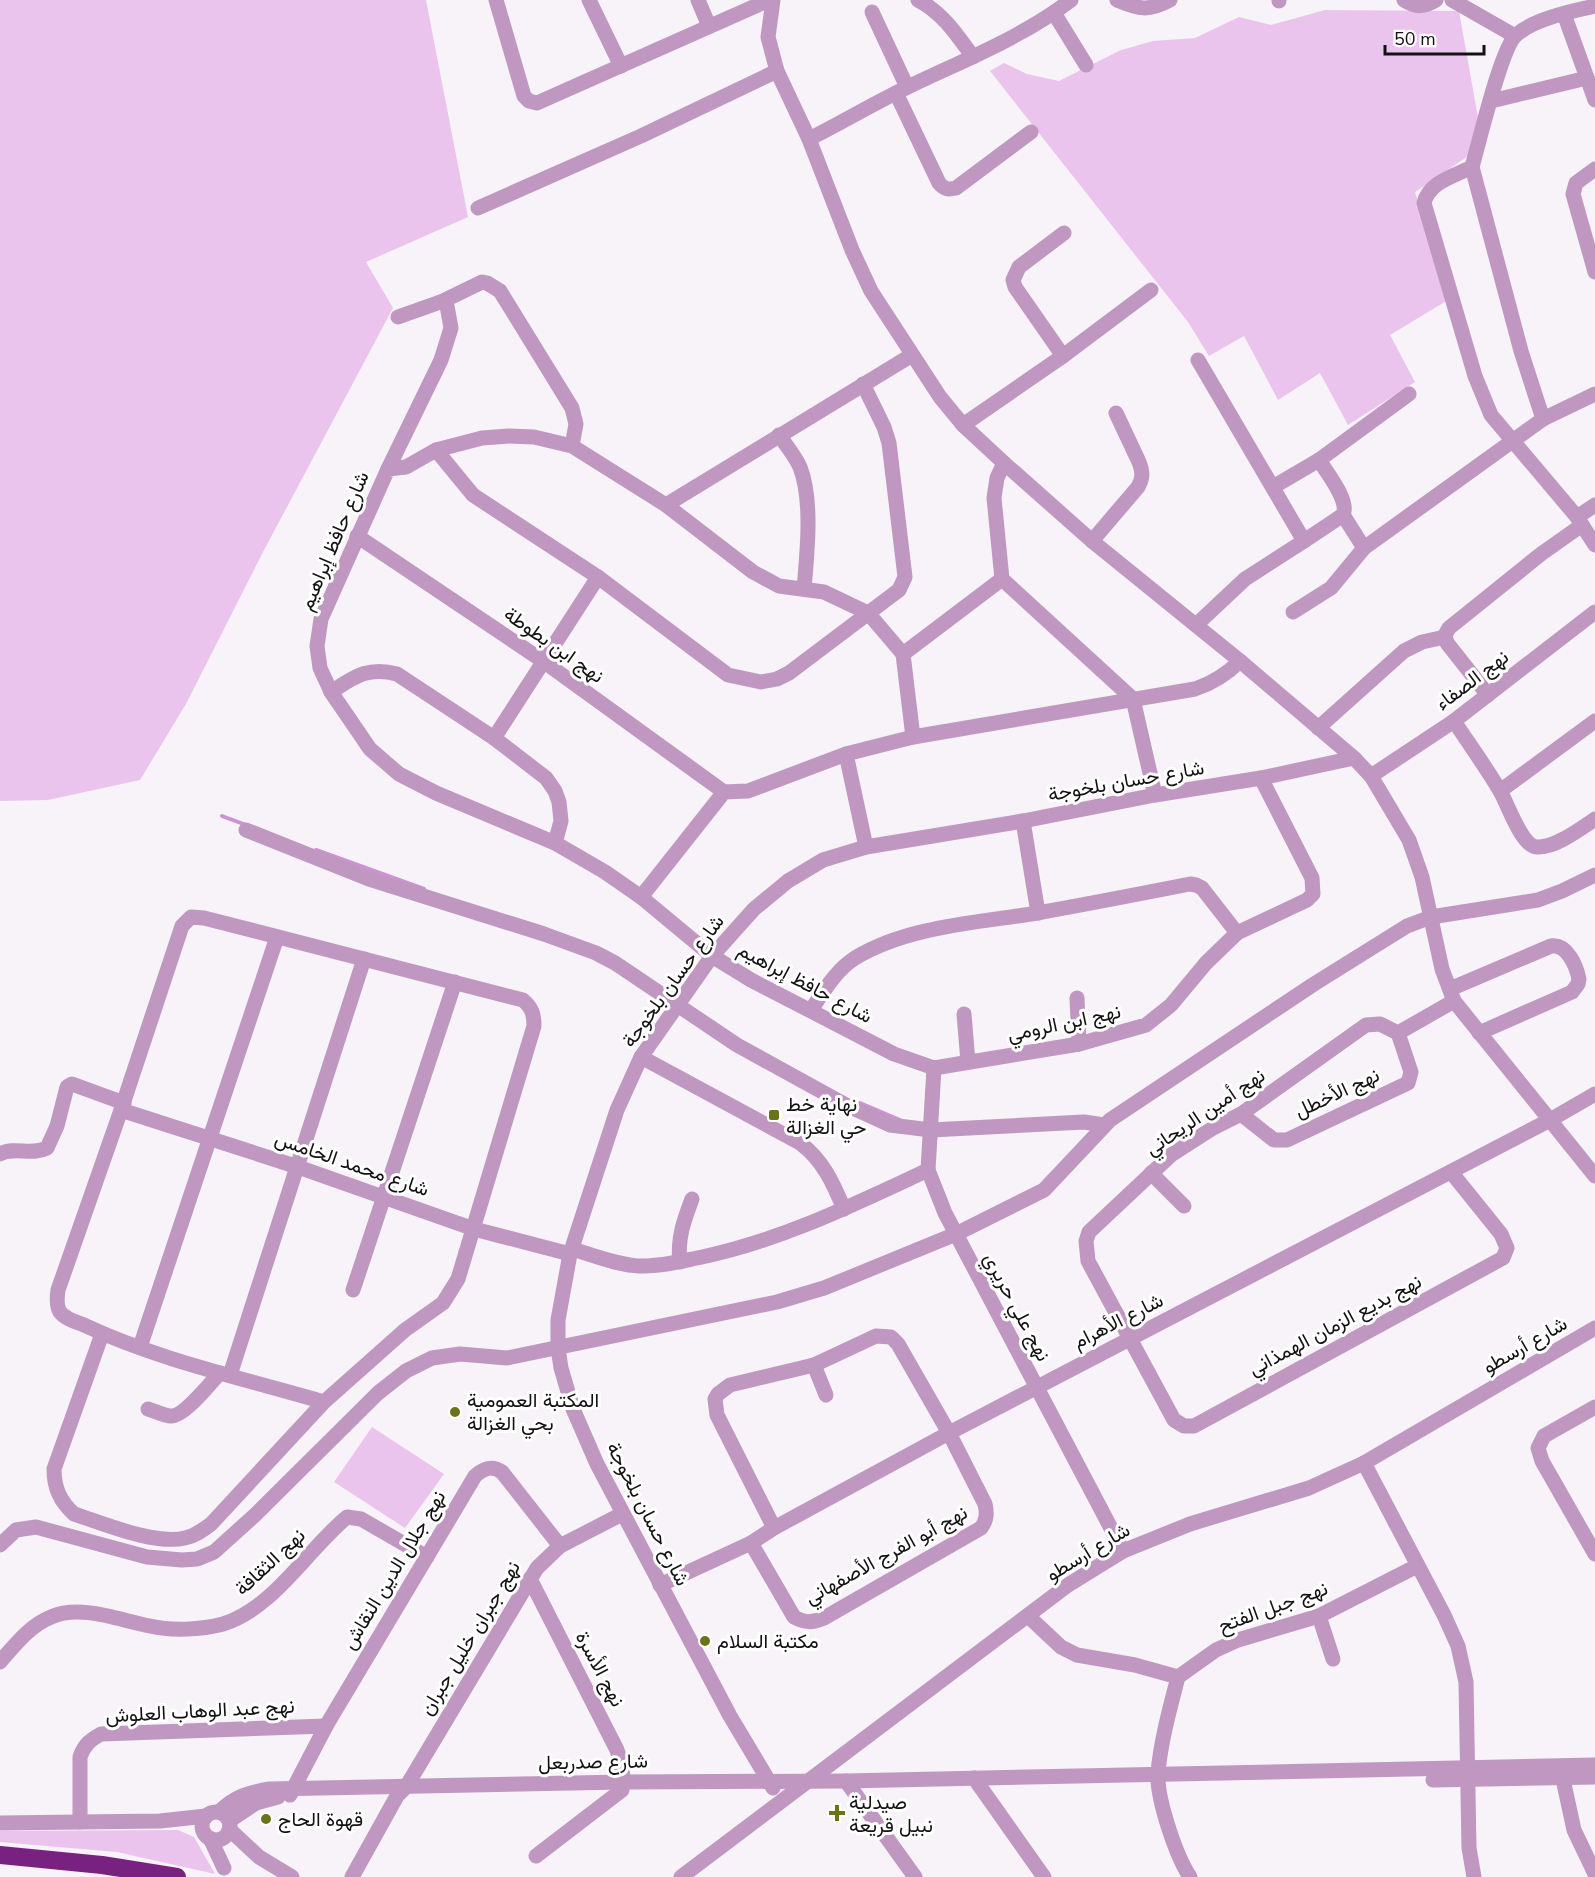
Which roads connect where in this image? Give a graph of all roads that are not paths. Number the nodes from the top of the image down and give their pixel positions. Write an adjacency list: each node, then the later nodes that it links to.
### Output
1 (496, 0): 20 (street)
2 (589, 0): 20 (street)
3 (698, 0): 16 (street)
4 (771, 0): 16 (street); 21 (street)
5 (918, 0): 18 (street)
6 (1071, 0): 14 (street)
7 (1117, 0): 8 (street)
8 (1170, 0)
9 (1436, 0): 11 (street)
10 (1452, 0): 17 (street)
11 (1412, 2)
12 (1595, 6): 15 (street)
13 (872, 12): 23 (street)
14 (1054, 13): 18 (street); 19 (street)
15 (1564, 14): 17 (street); 22 (street)
16 (709, 26): 20 (street)
17 (1515, 36): 25 (street)
18 (973, 57): 23 (street)
19 (1086, 65)
20 (621, 66)
21 (777, 71): 27 (street); 30 (street)
22 (1587, 78): 24 (street); 25 (street)
23 (902, 90): 26 (street); 27 (street)
24 (1595, 100)
25 (1491, 101): 28 (street)
26 (1031, 132)
27 (809, 139): 36 (street)
28 (1472, 167): 43 (street); 46 (street)
29 (1595, 169): 32 (street)
30 (478, 208)
31 (1064, 233): 37 (street)
32 (1595, 272)
33 (1151, 290): 37 (street)
34 (443, 301): 35 (street); 47 (street); 51 (street)
35 (398, 318)
36 (912, 355): 39 (street); 44 (street)
37 (1062, 356): 44 (street)
38 (1198, 360): 52 (street)
39 (863, 384): 45 (street); 67 (street)
40 (1409, 394): 49 (street)
41 (1595, 394): 43 (street)
42 (1116, 413): 58 (street)
43 (1543, 419): 46 (street)
44 (963, 425): 50 (street)
45 (779, 435): 53 (street); 64 (street)
46 (1514, 441): 56 (street); 61 (street)
47 (572, 446): 48 (street, شارع حافظ إبراهيم); 53 (street, شارع حافظ إبراهيم)
48 (436, 450): 51 (street, شارع حافظ إبراهيم); 62 (street)
49 (1319, 460): 52 (street); 55 (street)
50 (1004, 463): 58 (street); 63 (street)
51 (388, 469): 57 (street, شارع حافظ إبراهيم)
52 (1273, 487): 59 (street)
53 (666, 505): 64 (street, شارع حافظ إبراهيم)
54 (1595, 505): 56 (street)
55 (1343, 515): 59 (street); 61 (street)
56 (1580, 521): 60 (street); 69 (street)
57 (357, 536): 71 (street, نهج ابن بطوطة); 73 (street, شارع حافظ إبراهيم)
58 (1092, 541): 68 (street)
59 (1304, 541): 68 (street)
60 (1595, 545)
61 (1364, 548): 65 (street)
62 (598, 578): 67 (street); 71 (street)
63 (1002, 579): 70 (street); 75 (street)
64 (804, 589): 67 (street, شارع حافظ إبراهيم)
65 (1293, 612)
66 (1595, 612): 74 (street, نهج الصفاء)
67 (868, 613): 70 (street)
68 (1196, 625): 72 (street)
69 (1445, 637): 74 (street); 78 (street)
70 (903, 654): 79 (street)
71 (543, 661): 80 (street); 86 (street, نهج ابن بطوطة)
72 (1240, 662): 75 (street); 78 (street)
73 (331, 692): 80 (street); 91 (street, شارع حافظ إبراهيم)
74 (1488, 695): 76 (street, نهج الصفاء)
75 (1133, 699): 79 (street); 87 (street)
76 (1454, 721): 83 (street, نهج الصفاء); 85 (street)
77 (1595, 721): 85 (street)
78 (1318, 728): 82 (street)
79 (913, 737): 81 (street)
80 (494, 738): 91 (street)
81 (846, 754): 86 (street); 92 (street)
82 (1354, 758): 83 (street); 84 (street, شارع حسان بلخوجة)
83 (1371, 776): 96 (street)
84 (1261, 778): 87 (street, شارع حسان بلخوجة); 97 (street, نهج ابن الرومي)
85 (1500, 791): 88 (street)
86 (724, 792): 94 (street)
87 (1155, 795): 89 (street, شارع حسان بلخوجة)
88 (1595, 819)
89 (1023, 821): 92 (street, شارع حسان بلخوجة); 95 (street)
90 (246, 830): 104 (street)
91 (555, 843): 94 (street, شارع حافظ إبراهيم)
92 (866, 847): 99 (street, شارع حسان بلخوجة)
93 (1595, 875): 96 (street)
94 (641, 897): 99 (street, شارع حافظ إبراهيم)
95 (1038, 913): 97 (street); 105 (street)
96 (1431, 917): 102 (street); 117 (street)
97 (1237, 933): 109 (street, نهج ابن الرومي)
98 (277, 937): 100 (street); 114 (street); 119 (street)
99 (712, 956): 104 (street, شارع حسان بلخوجة); 105 (street, شارع حافظ إبراهيم)
100 (364, 959): 101 (street); 121 (street)
101 (455, 982): 126 (street); 130 (street)
102 (1452, 995): 107 (street); 107 (street); 108 (street)
103 (1077, 998): 109 (street)
104 (677, 1006): 110 (street, شارع حسان بلخوجة); 118 (street)
105 (811, 1010): 112 (street, شارع حافظ إبراهيم)
106 (963, 1014): 111 (street)
107 (1479, 1033): 116 (street)
108 (1398, 1034): 115 (street, نهج أمين الريحاني); 115 (street, نهج الأخطل)
109 (1079, 1044): 111 (street, نهج ابن الرومي)
110 (641, 1057): 129 (street); 132 (street, شارع حسان بلخوجة)
111 (968, 1062): 112 (street, نهج ابن الرومي)
112 (934, 1068): 118 (street, نهج علي حريري)
113 (1595, 1094): 116 (street, شارع الأهرام)
114 (122, 1107): 119 (street, شارع محمد الخامس); 120 (street, شارع محمد الخامس); 136 (street)
115 (1241, 1114): 124 (street, نهج أمين الريحاني)
116 (1550, 1120): 123 (street, شارع الأهرام); 125 (street)
117 (1104, 1125): 118 (street); 131 (street)
118 (931, 1130): 122 (street, نهج علي حريري)
119 (208, 1139): 121 (street, شارع محمد الخامس); 138 (street)
120 (0, 1154)
121 (298, 1167): 126 (street, شارع محمد الخامس); 141 (street)
122 (928, 1170): 129 (street, شارع محمد الخامس); 131 (street, نهج علي حريري)
123 (1451, 1172): 137 (street, شارع الأهرام); 137 (street, نهج بديع الزمان الهمذاني)
124 (1151, 1173): 128 (street); 137 (street, نهج أمين الريحاني)
125 (1595, 1176)
126 (384, 1196): 130 (street, شارع محمد الخامس); 134 (street)
127 (692, 1199): 133 (street)
128 (1184, 1206)
129 (844, 1209): 133 (street, شارع محمد الخامس)
130 (474, 1228): 132 (street, شارع محمد الخامس); 144 (street)
131 (956, 1234): 139 (street); 142 (street, نهج علي حريري)
132 (571, 1252): 133 (street, شارع محمد الخامس); 139 (street, شارع حسان بلخوجة)
133 (680, 1262)
134 (353, 1290)
135 (1595, 1328): 148 (street, شارع أرسطو)
136 (102, 1334): 138 (street); 144 (street)
137 (1130, 1339): 142 (street, شارع الأهرام)
138 (140, 1347): 141 (street)
139 (558, 1348): 149 (street, شارع حسان بلخوجة); 152 (street)
140 (814, 1365): 143 (street); 147 (street); 150 (street)
141 (225, 1374): 144 (street); 146 (street)
142 (1036, 1388): 147 (street, شارع الأهرام); 155 (street, نهج علي حريري)
143 (826, 1395)
144 (324, 1402)
145 (1595, 1407): 154 (street)
146 (148, 1409)
147 (950, 1433): 150 (street, شارع الأهرام); 151 (street, نهج أبو الفرج الأصفهاني)
148 (1364, 1463): 155 (street, شارع أرسطو); 157 (street)
149 (622, 1514): 153 (street, نهج جبران خليل جبران); 159 (street, شارع حسان بلخوجة)
150 (774, 1528): 151 (street, شارع الأهرام)
151 (751, 1543): 159 (street, شارع الأهرام)
152 (0, 1545)
153 (560, 1546): 156 (street, نهج جلال الدين النقاش); 158 (street, نهج جبران خليل جبران)
154 (1593, 1547)
155 (1123, 1551): 160 (street, شارع أرسطو)
156 (427, 1557): 163 (street, نهج الثقافة); 165 (street, نهج جلال الدين النقاش)
157 (1417, 1566): 161 (street, نهج جبل الفتح); 168 (street)
158 (530, 1579): 175 (street, نهج الأسرة); 176 (street, نهج جبران خليل جبران)
159 (660, 1585): 172 (street, شارع حسان بلخوجة)
160 (1028, 1616): 164 (street); 173 (street, شارع أرسطو)
161 (1319, 1616): 162 (street); 164 (street, نهج جبل الفتح)
162 (1333, 1659)
163 (0, 1662)
164 (1178, 1677): 170 (street)
165 (326, 1726): 177 (street, نهج جلال الدين النقاش); 178 (street, نهج عبد الوهاب العلوش)
166 (1595, 1765): 167 (street)
167 (1561, 1772): 168 (street, شارع صدربعل); 169 (street); 184 (street)
168 (1468, 1774): 170 (street, شارع صدربعل); 192 (street)
169 (1595, 1777)
170 (1158, 1778): 171 (street, شارع صدربعل); 191 (street)
171 (977, 1782): 174 (street, شارع صدربعل); 190 (street)
172 (772, 1784): 173 (street, شارع صدربعل); 175 (street, شارع صدربعل)
173 (804, 1784): 174 (street, شارع صدربعل); 188 (street, شارع أرسطو)
174 (848, 1784): 189 (street)
175 (623, 1786): 176 (street, شارع صدربعل); 182 (street)
176 (402, 1792): 177 (street, شارع صدربعل); 187 (street, نهج جبران خليل جبران)
177 (291, 1793): 180 (street, شارع صدربعل)
178 (80, 1822): 179 (street); 180 (street)
179 (0, 1823)
180 (216, 1825): 183 (street); 186 (street)
181 (0, 1856): 185 (highway)
182 (536, 1856)
183 (224, 1868)
184 (1595, 1874)
185 (177, 1877)
186 (292, 1877)
187 (352, 1877)
188 (681, 1877)
189 (915, 1877)
190 (1044, 1877)
191 (1190, 1877)
192 (1474, 1877)

